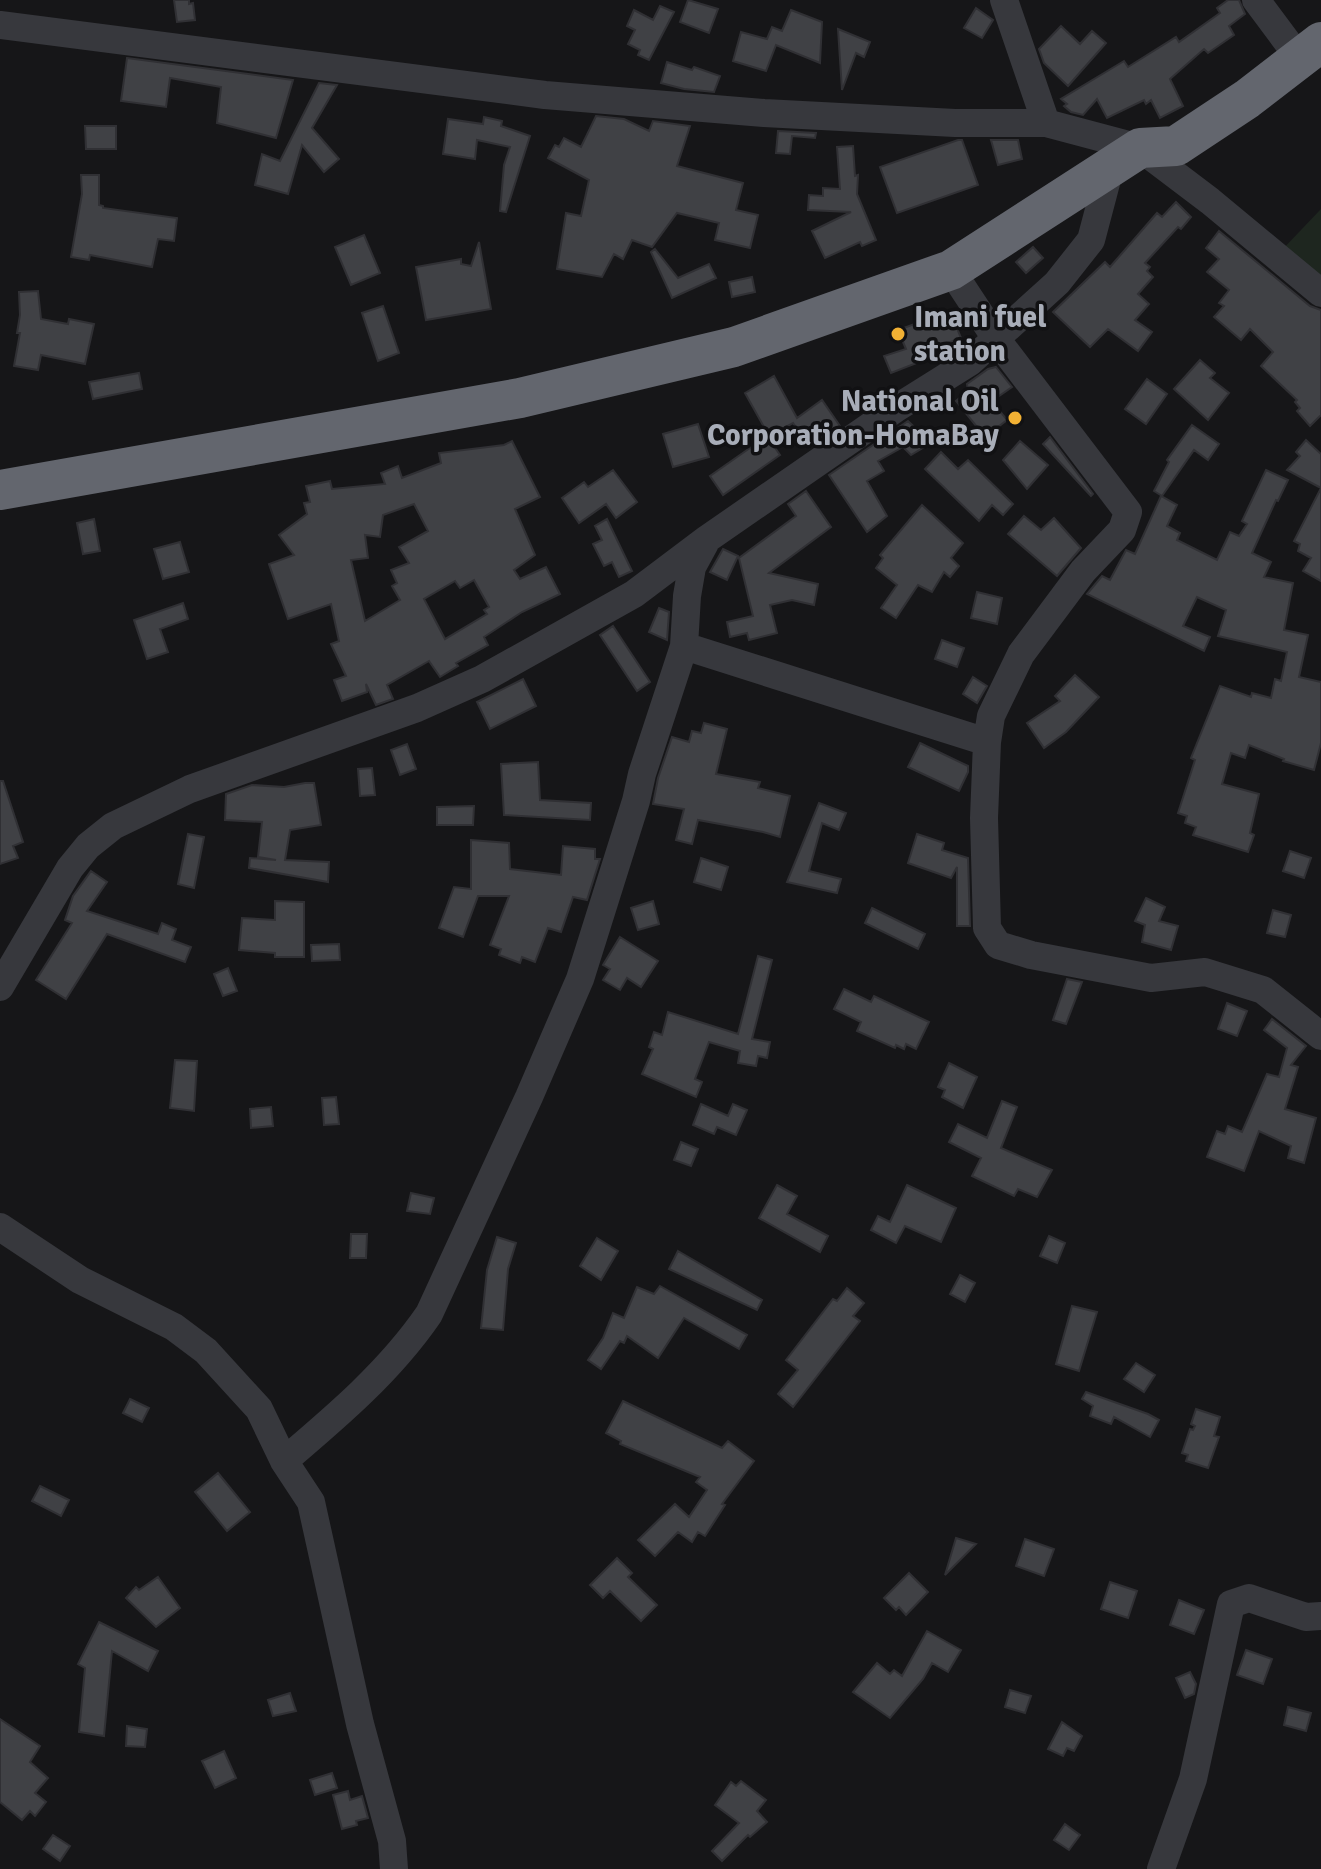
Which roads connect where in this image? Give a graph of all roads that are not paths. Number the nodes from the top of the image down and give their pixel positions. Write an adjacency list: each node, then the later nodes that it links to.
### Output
1 (1004, 0): 5 (street)
2 (1256, 0): 4 (street)
3 (0, 25): 5 (street)
4 (1310, 51): 6 (highway)
5 (1046, 123): 6 (street)
6 (1125, 158): 7 (highway); 8 (street); 9 (street)
7 (951, 270): 9 (street); 10 (highway)
8 (1321, 293)
9 (997, 340): 11 (street); 13 (street)
10 (0, 490)
11 (707, 539): 12 (street); 14 (street)
12 (684, 646): 13 (street); 17 (street)
13 (987, 742): 15 (street)
14 (0, 987)
15 (1321, 1036)
16 (0, 1227): 17 (street)
17 (284, 1461): 19 (street)
18 (1321, 1616): 20 (street)
19 (394, 1869)
20 (1161, 1869)

